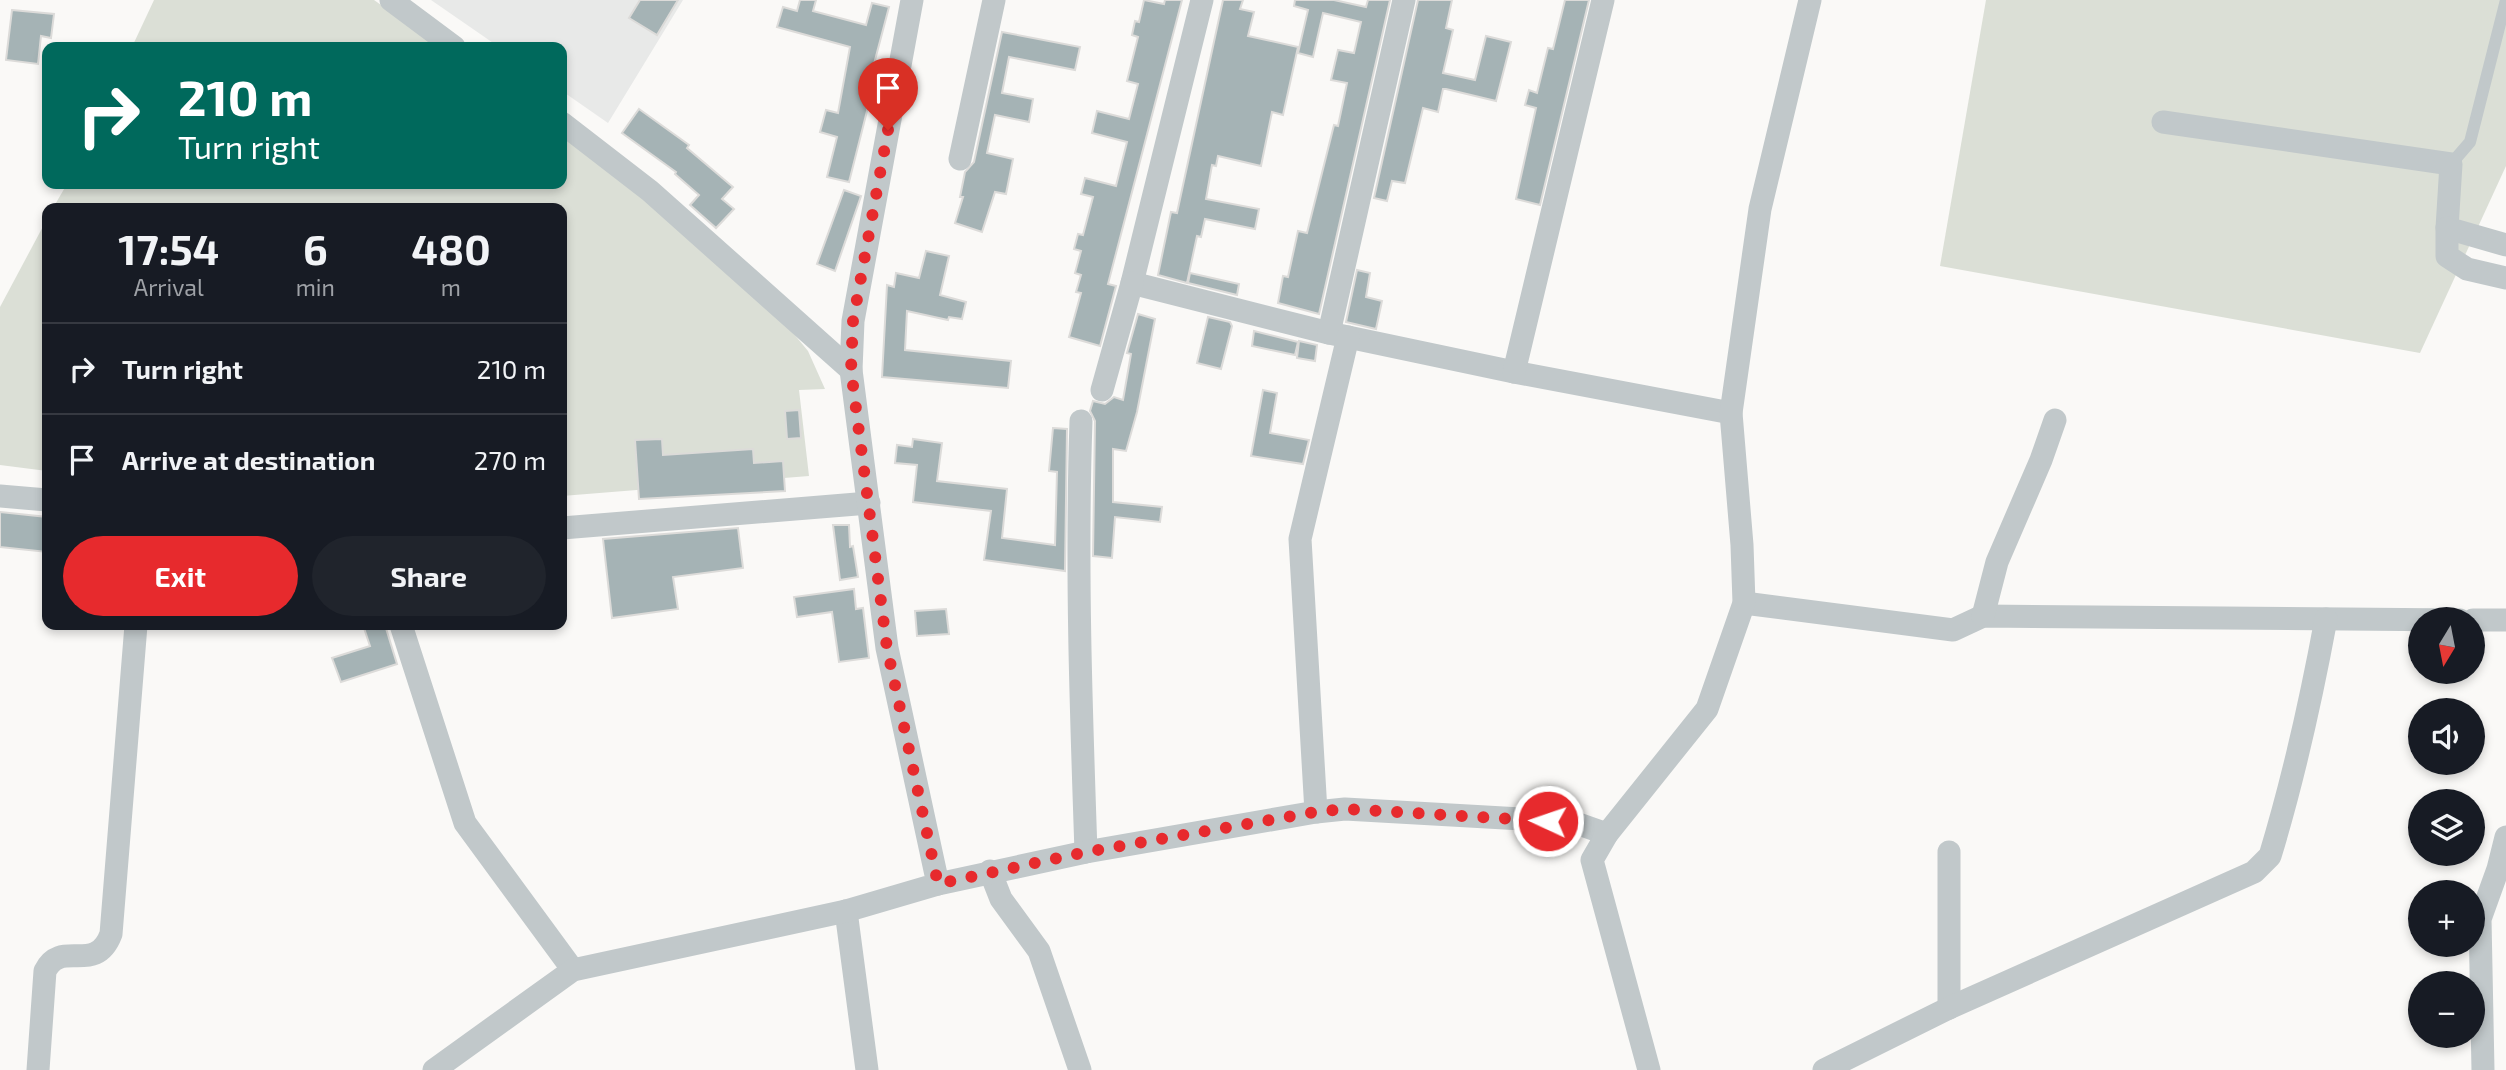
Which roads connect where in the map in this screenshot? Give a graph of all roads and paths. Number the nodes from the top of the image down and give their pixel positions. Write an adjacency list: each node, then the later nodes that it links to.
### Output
1 (391, 0): 9 (street)
2 (912, 0): 19 (street)
3 (994, 0): 12 (street)
4 (1202, 0): 17 (street)
5 (1405, 0): 18 (street)
6 (1603, 0): 20 (street)
7 (1810, 0): 22 (street)
8 (2506, 0): 13 (lane)
9 (447, 42)
10 (2163, 122): 13 (street)
11 (567, 127): 19 (street)
12 (960, 159)
13 (2451, 164): 14 (street)
14 (2447, 228): 15 (street); 16 (street)
15 (2506, 245)
16 (2506, 278)
17 (1132, 283): 18 (street); 21 (street)
18 (1338, 335): 20 (street); 37 (street)
19 (851, 370): 27 (street)
20 (1514, 372): 22 (street)
21 (1102, 390)
22 (1731, 413): 29 (street)
23 (2055, 420): 30 (street)
24 (1081, 421): 40 (street)
25 (0, 496): 26 (street)
26 (42, 500)
27 (869, 503): 28 (street); 43 (street)
28 (567, 528)
29 (1744, 603): 30 (street); 38 (street)
30 (1983, 616): 31 (street)
31 (2326, 618): 32 (street); 46 (street)
32 (2408, 619)
33 (2485, 620): 34 (street)
34 (2506, 620)
35 (136, 630): 47 (street)
36 (403, 630): 45 (street)
37 (1316, 812): 38 (street); 40 (street)
38 (1607, 834): 51 (street)
39 (2506, 837): 53 (street)
40 (1086, 852): 42 (street)
41 (1950, 852): 46 (street)
42 (990, 871): 43 (street); 50 (street)
43 (938, 884): 44 (street)
44 (846, 911): 45 (street); 49 (street)
45 (573, 970): 48 (street)
46 (1949, 1008): 52 (street)
47 (38, 1070)
48 (434, 1070)
49 (867, 1070)
50 (1080, 1070)
51 (1649, 1070)
52 (1824, 1070)
53 (2483, 1070)

